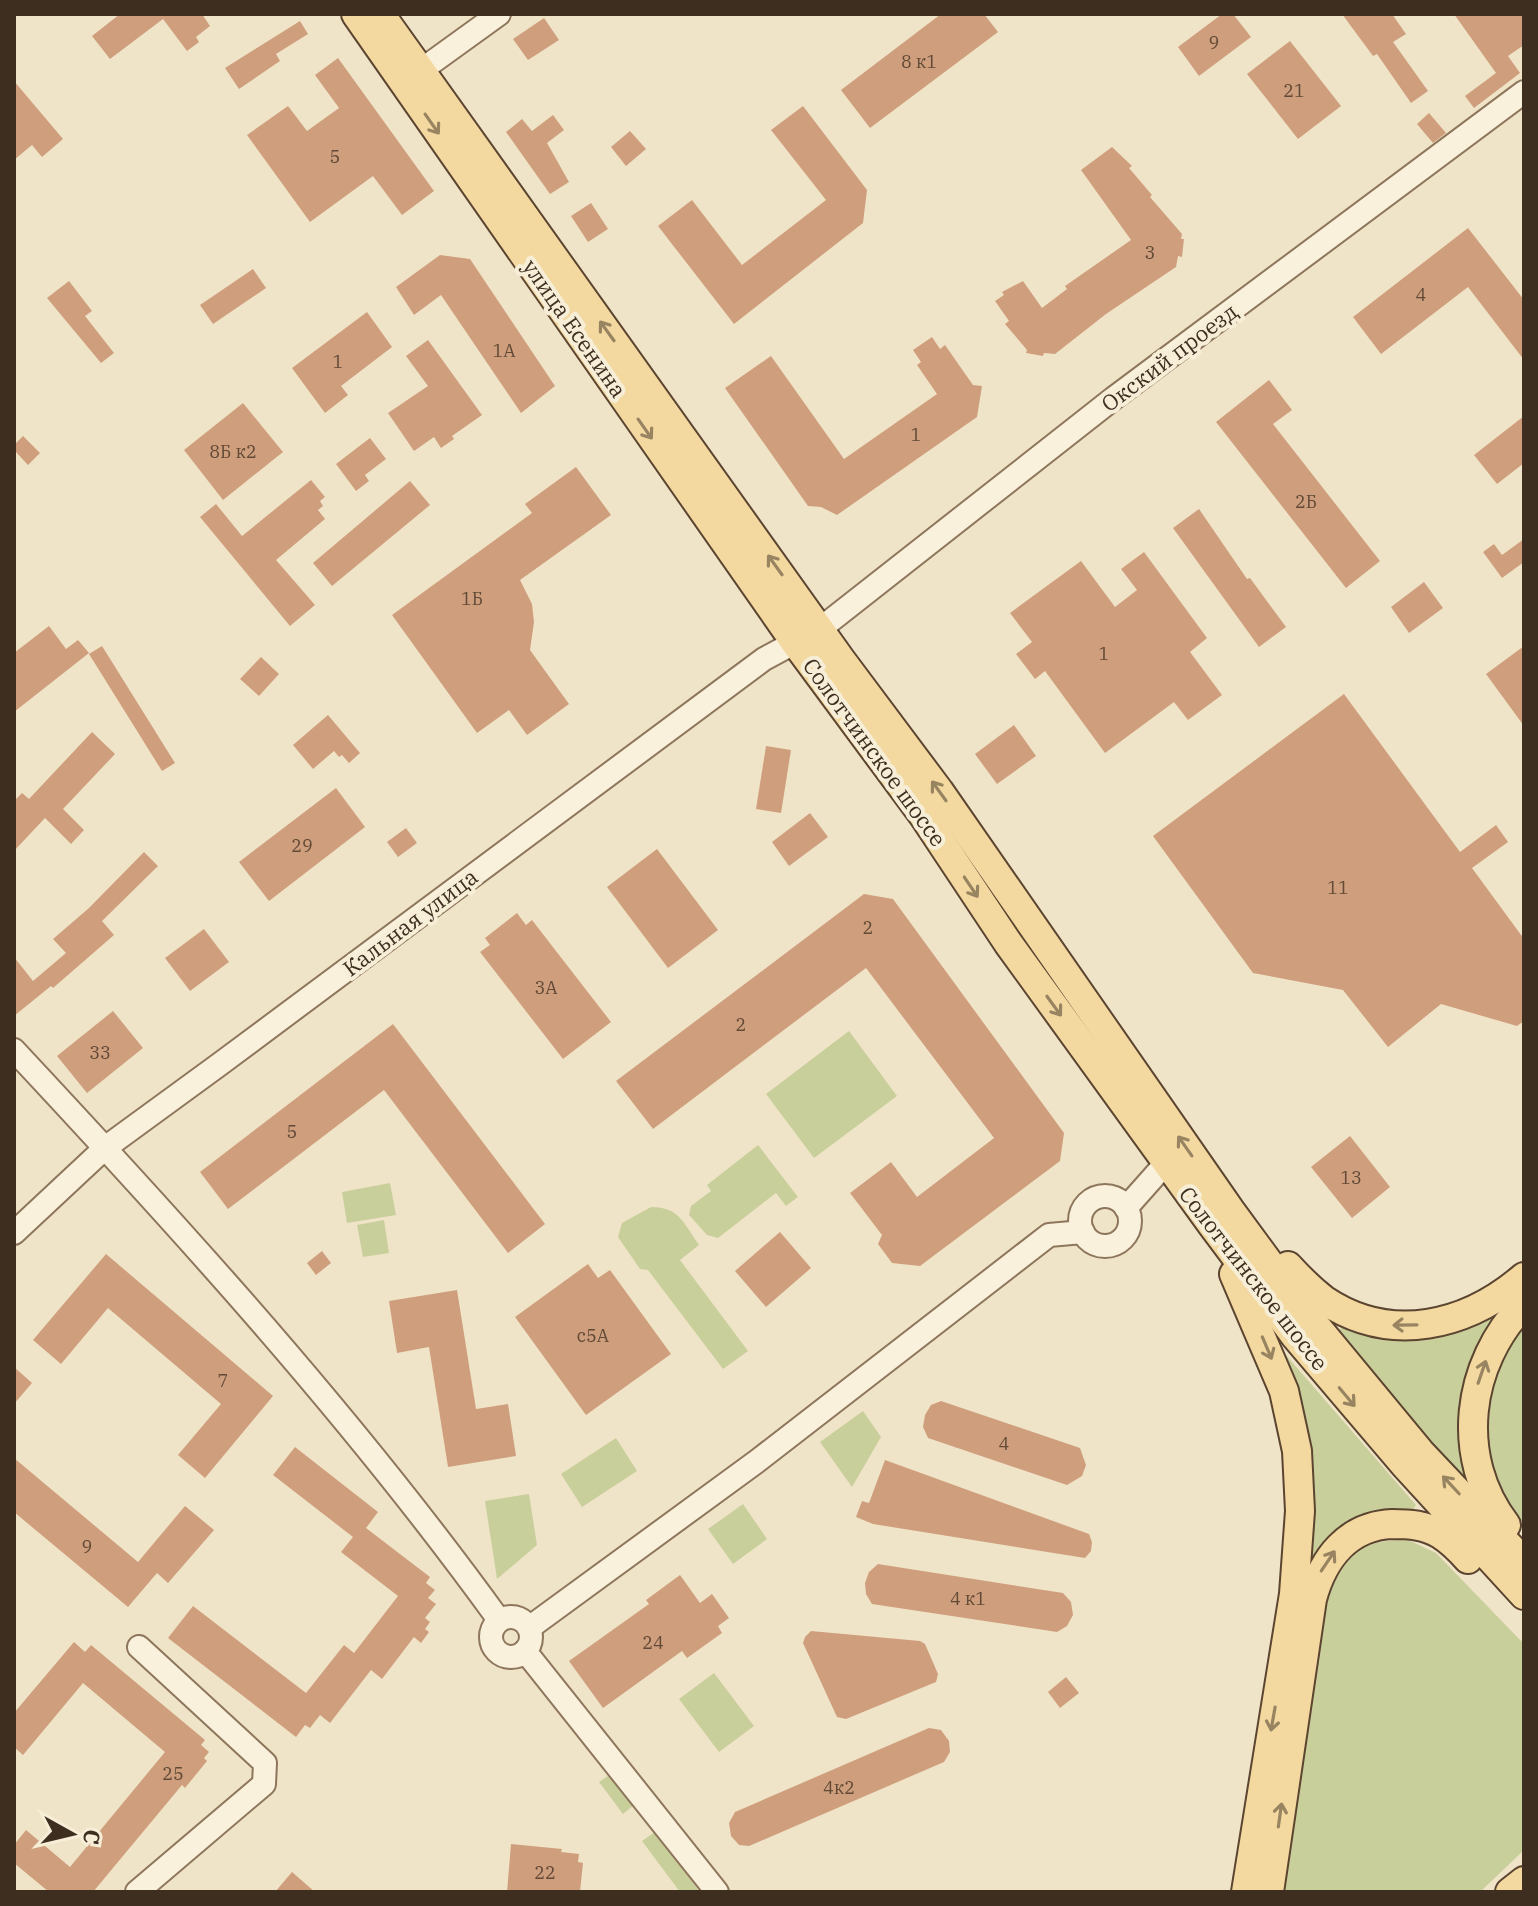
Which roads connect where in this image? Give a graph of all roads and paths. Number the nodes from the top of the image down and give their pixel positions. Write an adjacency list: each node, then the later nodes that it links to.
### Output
1 (356, 14): 4 (main road, улица Есенина)
2 (380, 14): 4 (main road, улица Есенина)
3 (499, 14): 4 (street)
4 (412, 78): 6 (main road, улица Есенина, one-way to 4); 7 (main road, улица Есенина, one-way to 7)
5 (1524, 92): 6 (street, Окский проезд)
6 (820, 629): 7 (street, Кальная улица); 8 (main road, Солотчинское шоссе, one-way to 6)
7 (795, 642): 9 (main road, Солотчинское шоссе, one-way to 9); 11 (street, Кальная улица)
8 (1032, 924): 9 (street); 14 (main road, Солотчинское шоссе, one-way to 8)
9 (1008, 943): 12 (main road, Солотчинское шоссе, one-way to 12)
10 (14, 1050): 11 (street)
11 (105, 1148): 16 (street, Кальная улица); 23 (street)
12 (1166, 1163): 13 (street); 14 (main road, Солотчинское шоссе)
13 (1126, 1208): 15 (street); 15 (street)
14 (1221, 1218): 17 (main road, one-way to 14); 20 (main road, Солотчинское шоссе, one-way to 14); 21 (main road, Солотчинское шоссе, one-way to 21); 30 (main road, one-way to 30)
15 (1083, 1232): 24 (street)
16 (14, 1233)
17 (1524, 1277)
18 (1524, 1304): 19 (main road, one-way to 18)
19 (1524, 1546)
20 (1524, 1562)
21 (1524, 1595)
22 (1524, 1617): 31 (main road, one-way to 22)
23 (499, 1620): 24 (street); 26 (street)
24 (529, 1628): 26 (street)
25 (139, 1647): 28 (street)
26 (525, 1651): 29 (street)
27 (1524, 1881): 32 (main road)
28 (137, 1892)
29 (717, 1892)
30 (1246, 1892)
31 (1269, 1892)
32 (1510, 1892)

